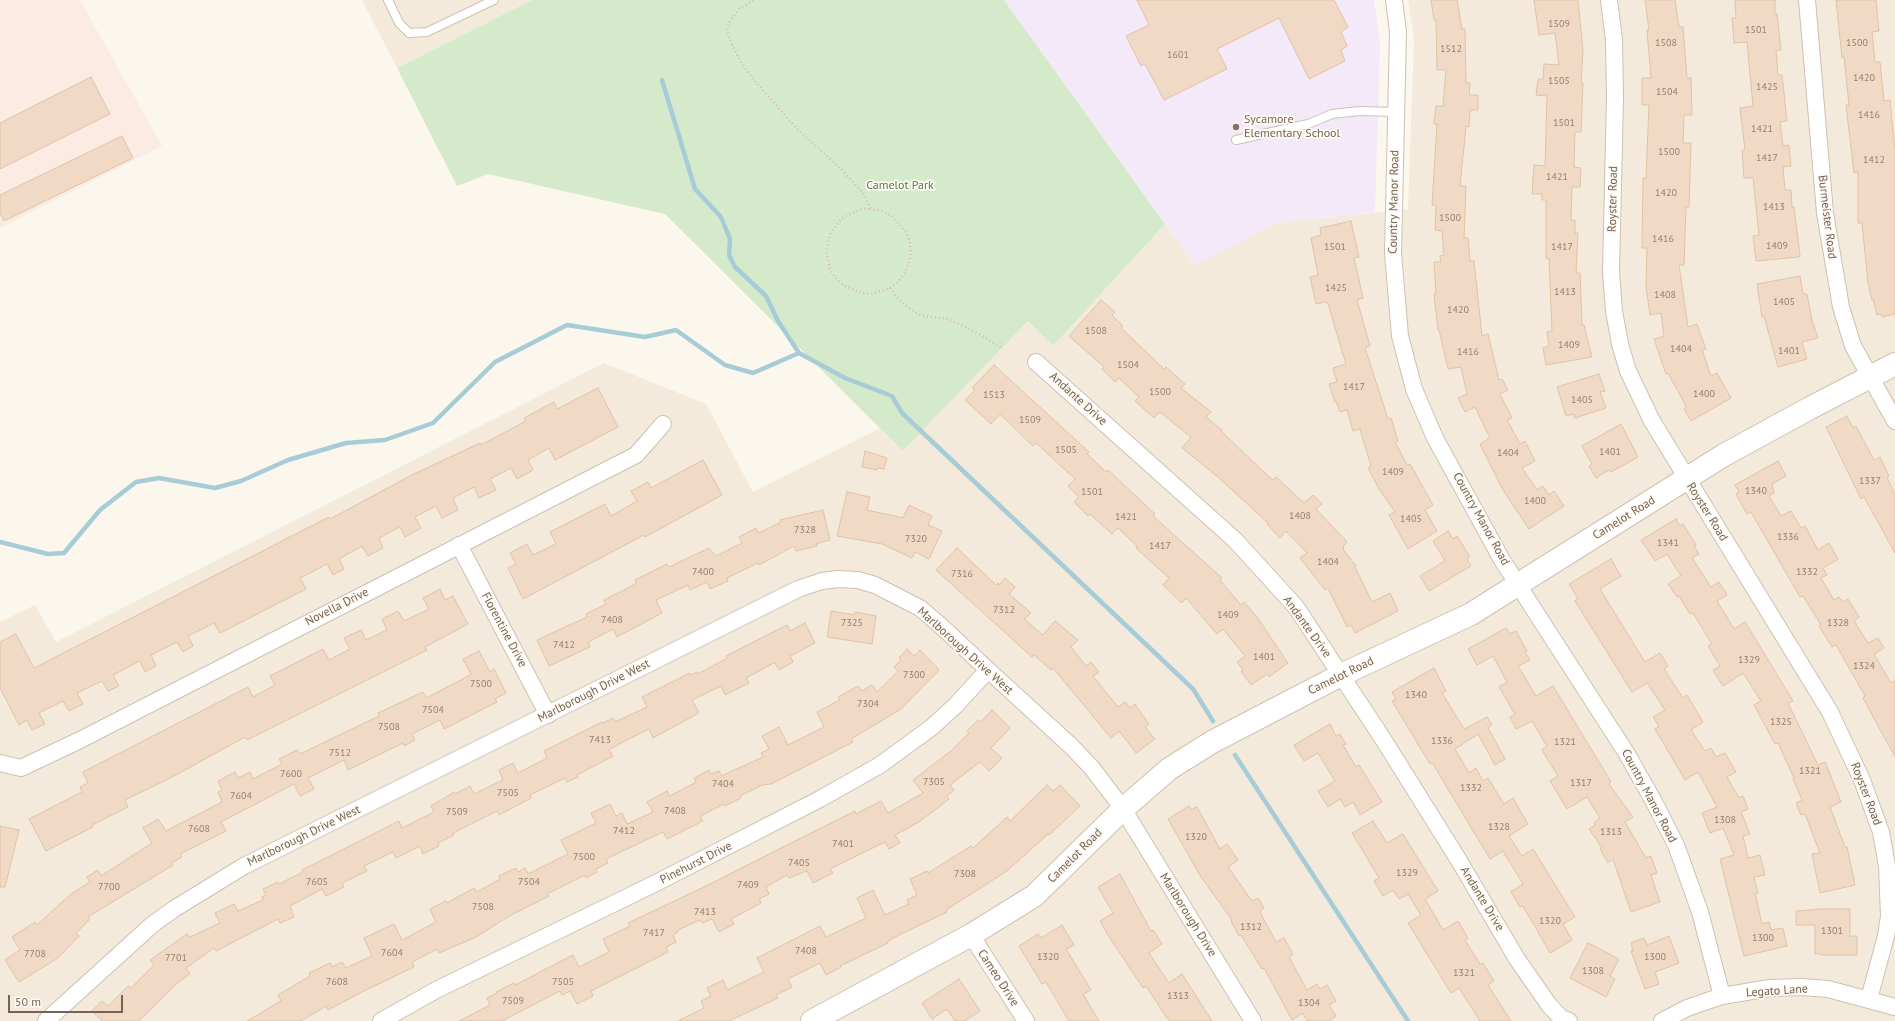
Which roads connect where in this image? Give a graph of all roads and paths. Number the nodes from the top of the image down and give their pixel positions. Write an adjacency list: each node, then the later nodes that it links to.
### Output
1 (388, 0): 2 (lane)
2 (494, 0)
3 (753, 0): 9 (path)
4 (1394, 0): 7 (street, Country Manor Road)
5 (1609, 0): 17 (street, Royster Road)
6 (1807, 0): 14 (street, Burmeister Road)
7 (1396, 112): 8 (lane); 19 (street, Country Manor Road)
8 (1236, 140)
9 (872, 209): 10 (path); 10 (path)
10 (890, 288): 11 (path)
11 (1002, 348)
12 (1036, 362): 21 (street, Andante Drive)
13 (1895, 364): 14 (street, Camelot Road)
14 (1870, 377): 15 (street, Burmeister Road); 17 (street, Camelot Road)
15 (1895, 421)
16 (663, 424): 18 (street, Novella Drive)
17 (1687, 478): 19 (street, Camelot Road); 27 (street, Royster Road)
18 (459, 545): 22 (street, Florentine Drive); 23 (street, Novella Drive)
19 (1519, 585): 21 (street, Camelot Road); 26 (street, Country Manor Road)
20 (988, 670): 22 (street, Marlborough Drive West); 24 (street, Marlborough Drive West); 30 (street, Pinehurst Drive)
21 (1341, 675): 24 (street, Camelot Road); 34 (street, Andante Drive)
22 (548, 715): 29 (street, Marlborough Drive West)
23 (0, 763)
24 (1123, 808): 25 (street, Camelot Road); 33 (street, Marlborough Drive)
25 (971, 935): 31 (street, Camelot Road); 32 (street, Cameo Drive)
26 (1722, 996): 27 (street, Legato Lane); 35 (street, Legato Lane)
27 (1869, 999): 28 (street, Legato Lane)
28 (1895, 1007)
29 (46, 1021)
30 (381, 1021)
31 (812, 1021)
32 (1026, 1021)
33 (1253, 1021)
34 (1569, 1021)
35 (1662, 1021)

